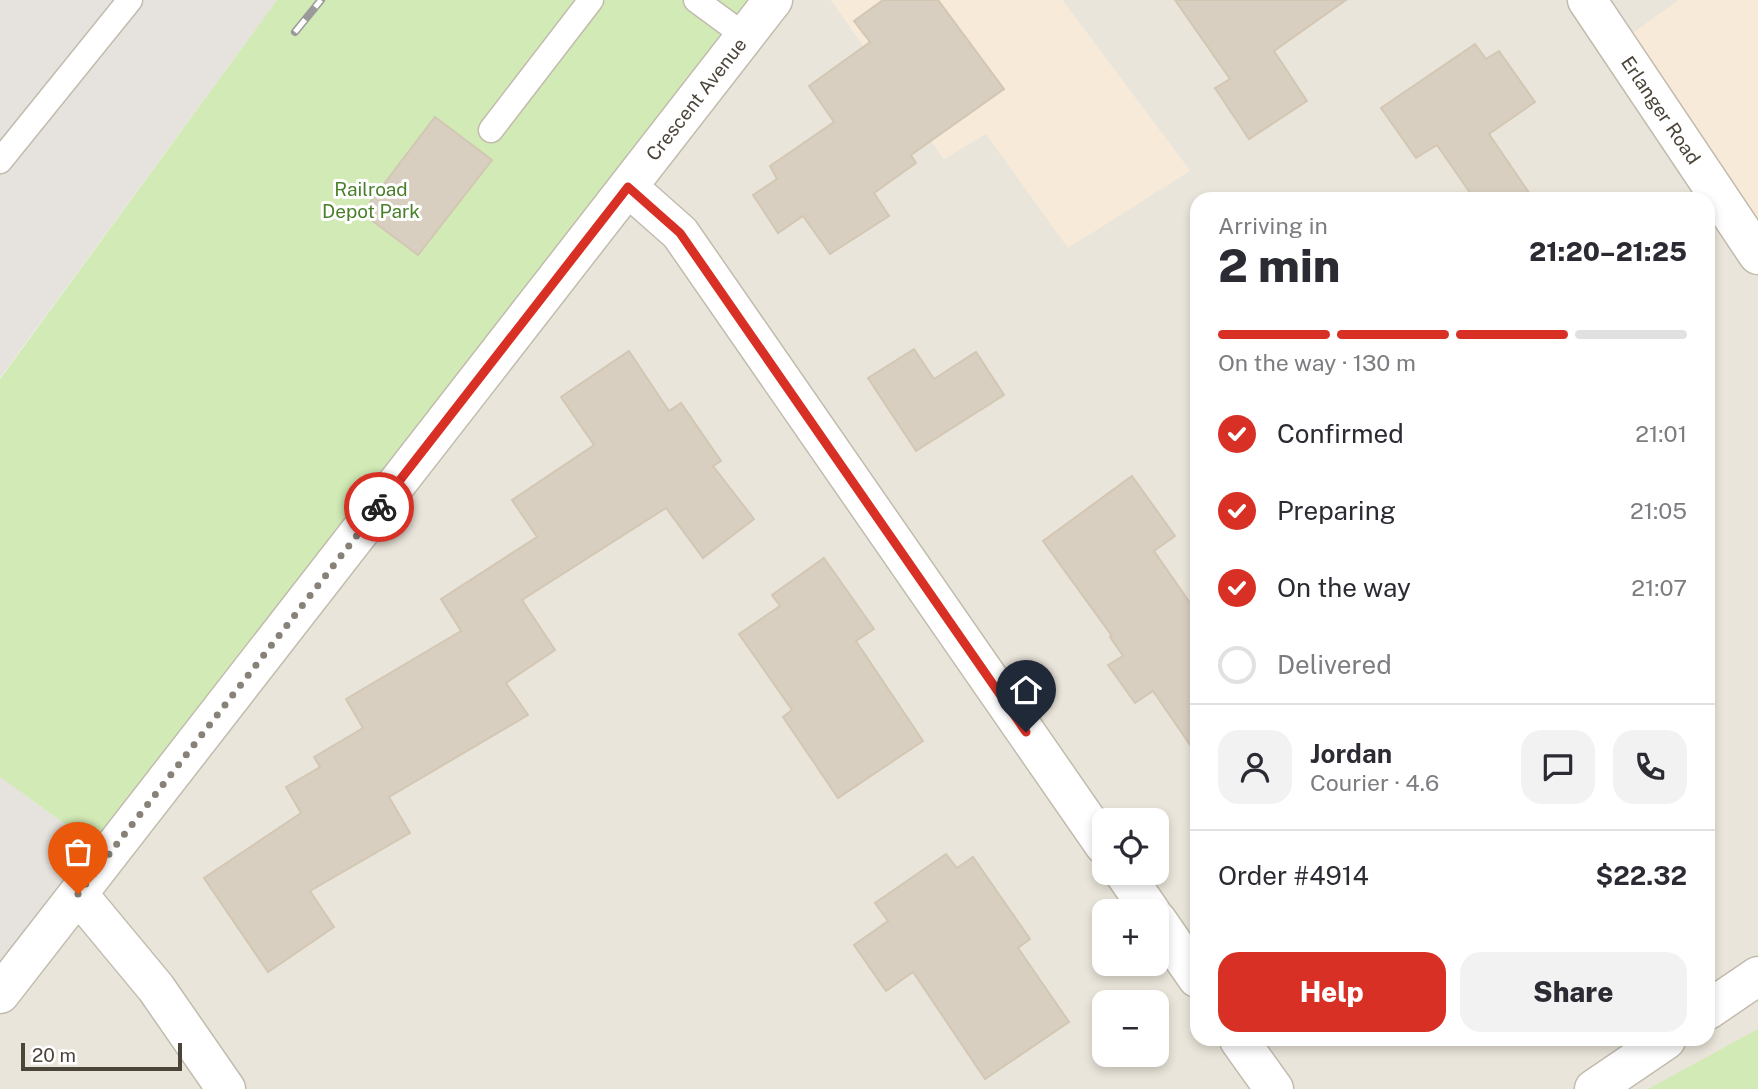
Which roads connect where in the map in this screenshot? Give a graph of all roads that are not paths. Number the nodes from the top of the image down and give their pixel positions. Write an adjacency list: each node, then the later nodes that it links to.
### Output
1 (130, 0): 8 (lane)
2 (590, 0): 7 (lane)
3 (696, 0): 6 (lane)
4 (773, 0): 6 (street, Crescent Avenue)
5 (1587, 0): 10 (street, Erlanger Road)
6 (744, 36): 9 (street, Crescent Avenue)
7 (491, 130)
8 (0, 162)
9 (628, 187): 11 (street); 12 (street, Crescent Avenue)
10 (1758, 255)
11 (1092, 828)
12 (78, 894): 16 (street, Crescent Avenue); 20 (street)
13 (1169, 937): 14 (street)
14 (1190, 968)
15 (1758, 976): 17 (street)
16 (0, 994)
17 (1715, 1005)
18 (1243, 1046): 21 (street)
19 (1657, 1046): 22 (street)
20 (226, 1089)
21 (1274, 1089)
22 (1594, 1089)

